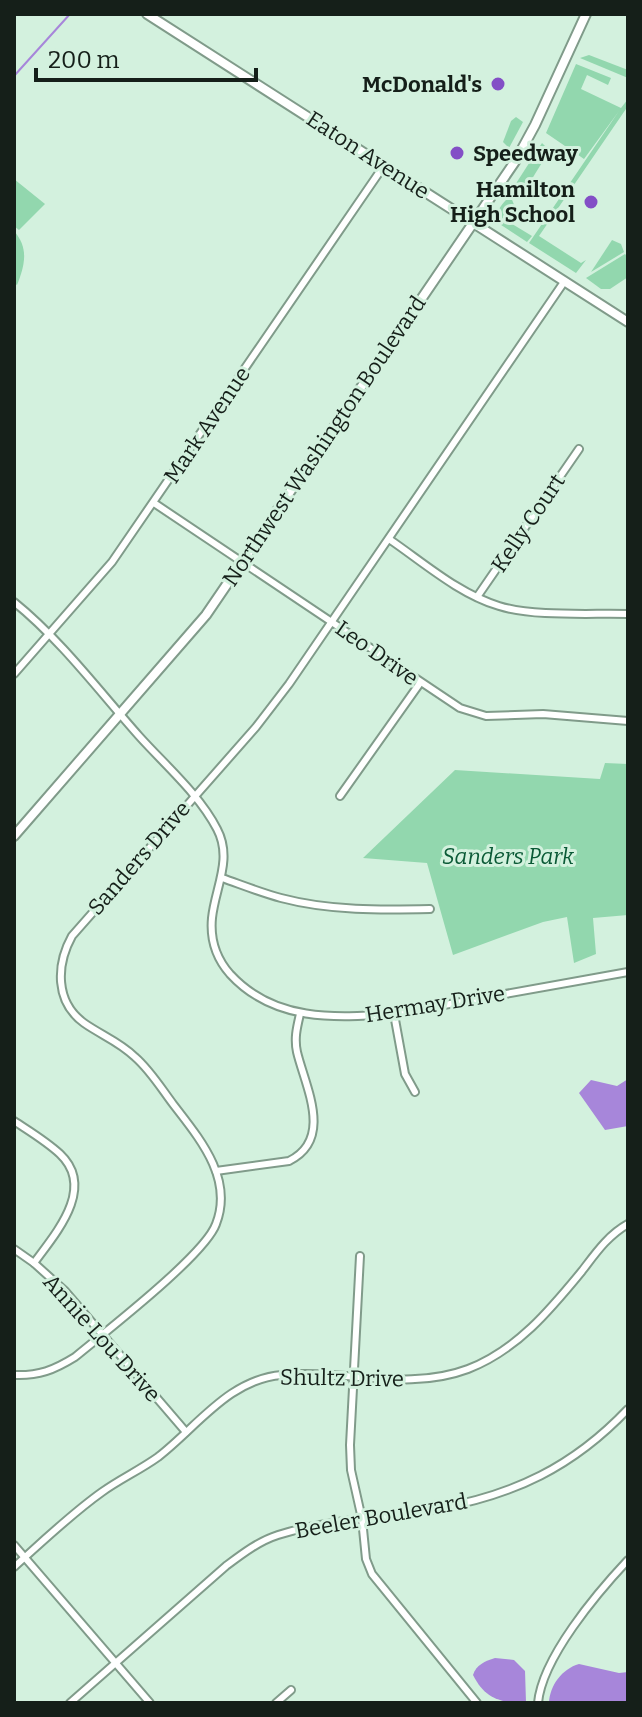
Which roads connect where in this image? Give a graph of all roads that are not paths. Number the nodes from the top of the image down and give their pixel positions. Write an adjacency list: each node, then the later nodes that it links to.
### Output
1 (147, 14): 3 (main road, Eaton Avenue)
2 (586, 14): 4 (main road, Northwest Washington Boulevard)
3 (385, 164): 4 (main road, Eaton Avenue); 8 (street, Mark Avenue)
4 (473, 223): 5 (main road, Eaton Avenue); 10 (main road, Northwest Washington Boulevard)
5 (564, 282): 6 (main road, Eaton Avenue); 9 (street, Sanders Drive)
6 (628, 322)
7 (579, 449): 11 (street, Kelly Court)
8 (154, 503): 10 (street, Leo Drive); 15 (street, Mark Avenue)
9 (389, 539): 11 (street); 14 (street, Sanders Drive)
10 (242, 560): 14 (street, Leo Drive); 18 (main road, Northwest Washington Boulevard)
11 (477, 597): 13 (street)
12 (14, 602): 15 (street, Hermay Drive)
13 (628, 614)
14 (333, 622): 17 (street, Leo Drive); 20 (street, Sanders Drive)
15 (50, 635): 16 (street, Mark Avenue); 18 (street, Hermay Drive)
16 (14, 674)
17 (420, 683): 19 (street, Leo Drive); 21 (street)
18 (119, 713): 20 (street, Hermay Drive); 22 (main road, Northwest Washington Boulevard)
19 (628, 721)
20 (194, 796): 23 (street, Hermay Drive); 30 (street, Sanders Drive)
21 (340, 796)
22 (14, 836)
23 (222, 878): 24 (street); 26 (street, Hermay Drive)
24 (430, 909)
25 (628, 972): 27 (street, Hermay Drive)
26 (300, 1014): 27 (street, Hermay Drive); 30 (street)
27 (394, 1014): 28 (street)
28 (415, 1092)
29 (14, 1121): 34 (street)
30 (216, 1171): 35 (street, Sanders Drive)
31 (628, 1224): 37 (street, Shultz Drive)
32 (14, 1249): 34 (street, Annie Lou Drive)
33 (360, 1256): 37 (street)
34 (34, 1263): 35 (street, Annie Lou Drive)
35 (102, 1335): 36 (street, Sanders Drive); 39 (street, Annie Lou Drive)
36 (14, 1375)
37 (352, 1378): 39 (street, Shultz Drive); 40 (street)
38 (628, 1409): 40 (street, Beeler Boulevard)
39 (186, 1432): 42 (street, Shultz Drive)
40 (362, 1519): 45 (street, Beeler Boulevard); 50 (street)
41 (14, 1545): 42 (street)
42 (25, 1557): 44 (street, Shultz Drive); 45 (street)
43 (628, 1560): 51 (street)
44 (14, 1567)
45 (115, 1663): 47 (street, Beeler Boulevard); 48 (street)
46 (291, 1690): 49 (street)
47 (70, 1703)
48 (150, 1703)
49 (276, 1703)
50 (477, 1703)
51 (538, 1703)

